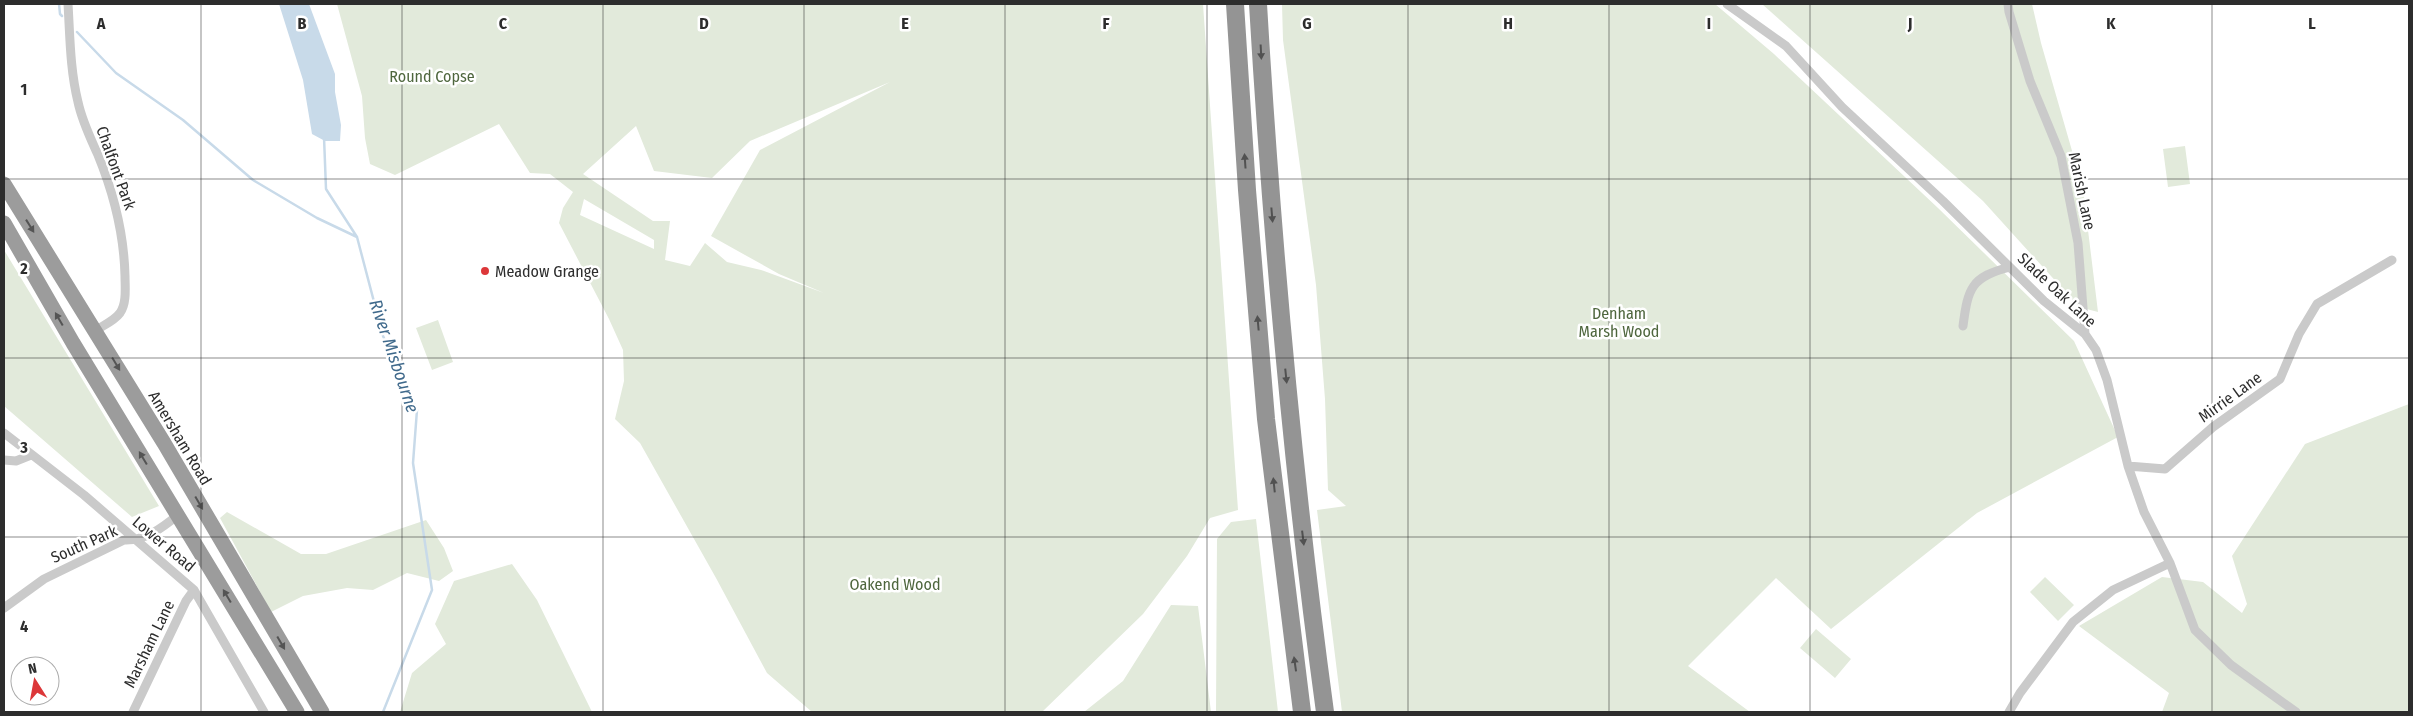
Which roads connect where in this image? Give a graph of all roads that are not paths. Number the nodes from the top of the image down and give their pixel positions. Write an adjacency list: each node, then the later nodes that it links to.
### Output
1 (68, 4): 11 (street, Chalfont Park)
2 (1235, 4): 26 (highway, one-way to 2)
3 (1258, 4): 27 (highway, one-way to 27)
4 (1726, 4): 9 (street, Slade Oak Lane)
5 (2008, 4): 12 (street, Marish Lane)
6 (4, 184): 11 (highway, Amersham Road, one-way to 11)
7 (4, 224): 17 (highway, one-way to 7)
8 (2392, 260): 16 (street, Mirrie Lane)
9 (2010, 267): 10 (street); 12 (street, Slade Oak Lane)
10 (1963, 326)
11 (96, 330): 25 (highway, Amersham Road, one-way to 25)
12 (2085, 334): 16 (street, Slade Oak Lane)
13 (4, 433): 14 (street, Lower Road)
14 (31, 454): 15 (street); 18 (street, Lower Road)
15 (4, 460)
16 (2128, 466): 19 (street, Slade Oak Lane)
17 (178, 515): 18 (street, South Park); 24 (highway, one-way to 17)
18 (138, 541): 20 (street, Lower Road); 21 (street, South Park)
19 (2170, 563): 28 (street); 29 (street, Slade Oak Lane)
20 (194, 590): 22 (street, Marsham Lane); 23 (street, Lower Road)
21 (4, 608)
22 (133, 712)
23 (264, 712)
24 (297, 712)
25 (322, 712)
26 (1302, 712)
27 (1325, 712)
28 (2009, 712)
29 (2296, 712)

